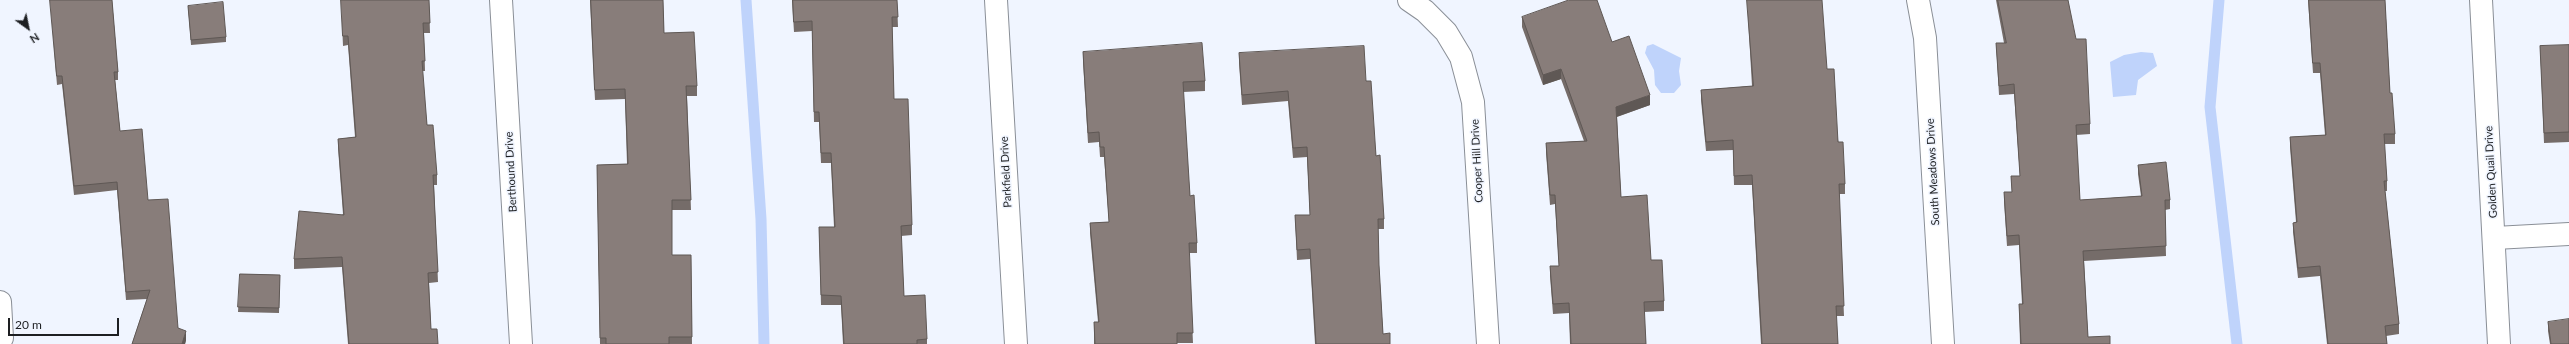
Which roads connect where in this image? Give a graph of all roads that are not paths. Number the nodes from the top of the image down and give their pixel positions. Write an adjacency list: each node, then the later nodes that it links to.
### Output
1 (501, 0): 10 (street, Berthound Drive)
2 (996, 0): 11 (street, Parkfield Drive)
3 (1409, 0): 12 (street, Cooper Hill Drive)
4 (1918, 0): 13 (street, South Meadows Drive)
5 (2481, 0): 7 (street, Golden Quail Drive)
6 (2569, 234): 7 (street)
7 (2495, 238): 14 (street, Golden Quail Drive)
8 (0, 302): 9 (street)
9 (2, 338)
10 (521, 344)
11 (1016, 344)
12 (1488, 344)
13 (1943, 344)
14 (2499, 344)

